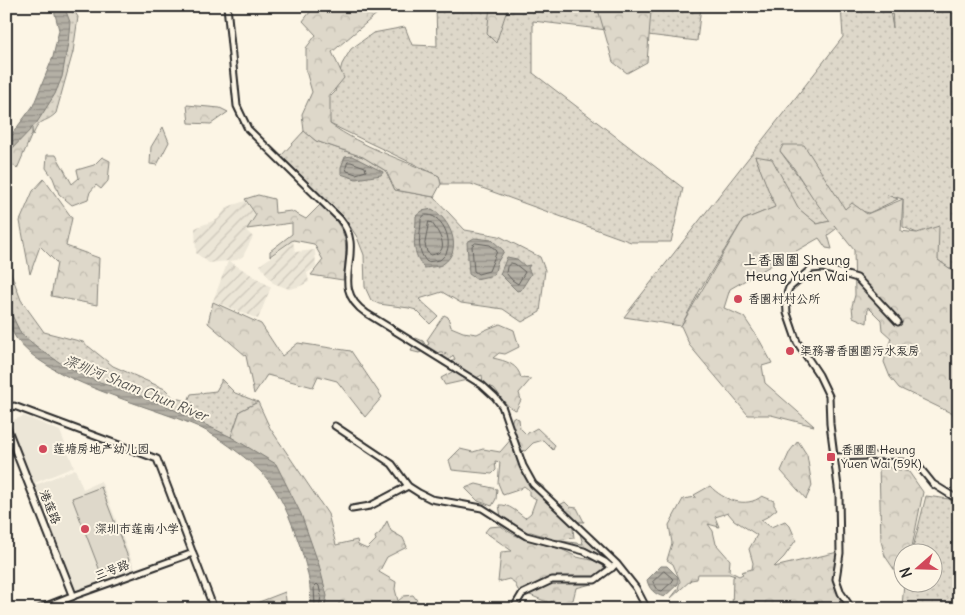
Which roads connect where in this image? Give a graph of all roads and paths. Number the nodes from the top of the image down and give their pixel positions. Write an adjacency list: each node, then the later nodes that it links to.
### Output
1 (226, 6): 11 (street)
2 (898, 322): 6 (street)
3 (6, 409): 10 (street)
4 (6, 426): 13 (street, 港莲路)
5 (335, 426): 7 (street)
6 (834, 457): 8 (street); 18 (street)
7 (408, 486): 9 (street); 12 (street)
8 (959, 500)
9 (352, 509)
10 (193, 553): 13 (street, 三号路); 15 (street)
11 (617, 564): 12 (street); 17 (street)
12 (612, 568): 16 (street)
13 (73, 596): 14 (street, 三号路)
14 (40, 609)
15 (214, 609)
16 (513, 609)
17 (647, 609)
18 (852, 609)

